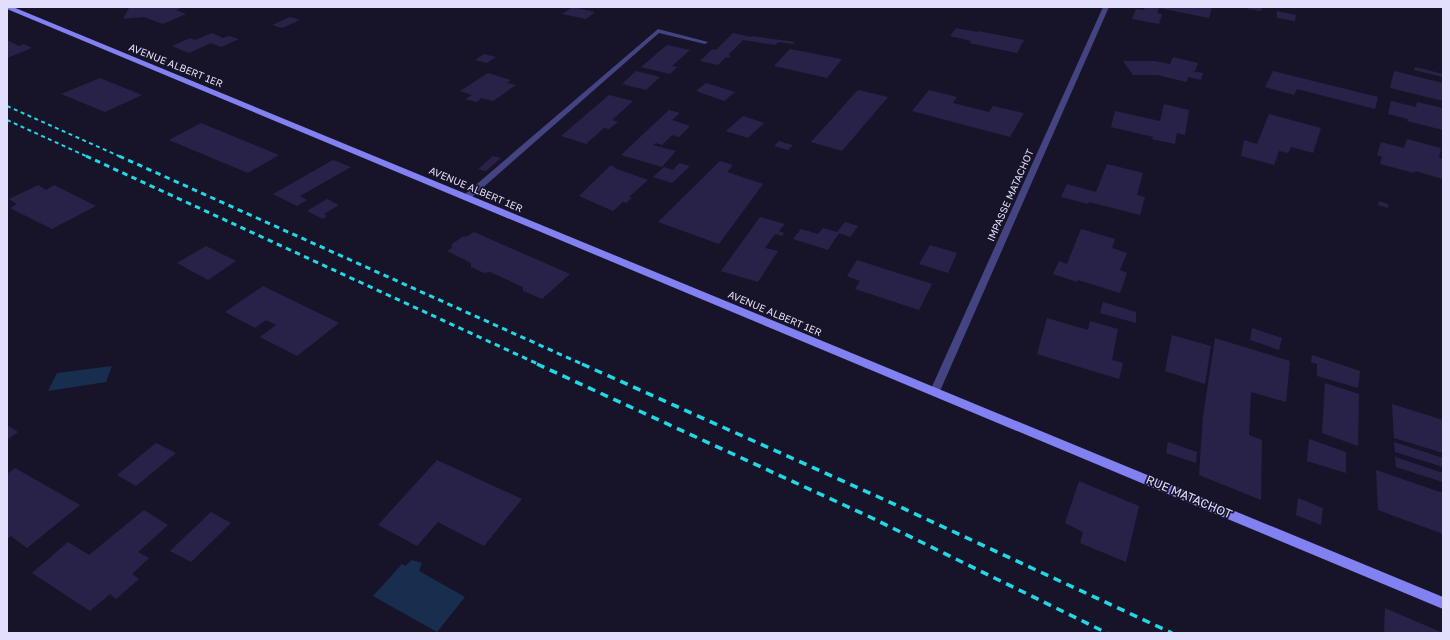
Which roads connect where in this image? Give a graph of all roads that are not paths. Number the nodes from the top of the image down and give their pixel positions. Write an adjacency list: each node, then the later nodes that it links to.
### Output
1 (8, 7): 4 (main road, AVENUE ALBERT 1ER)
2 (1106, 7): 5 (street, IMPASSE MATACHOT)
3 (705, 42): 4 (street)
4 (467, 197): 5 (main road, AVENUE ALBERT 1ER)
5 (935, 391): 6 (main road, RUE MATACHOT)
6 (1443, 603)

